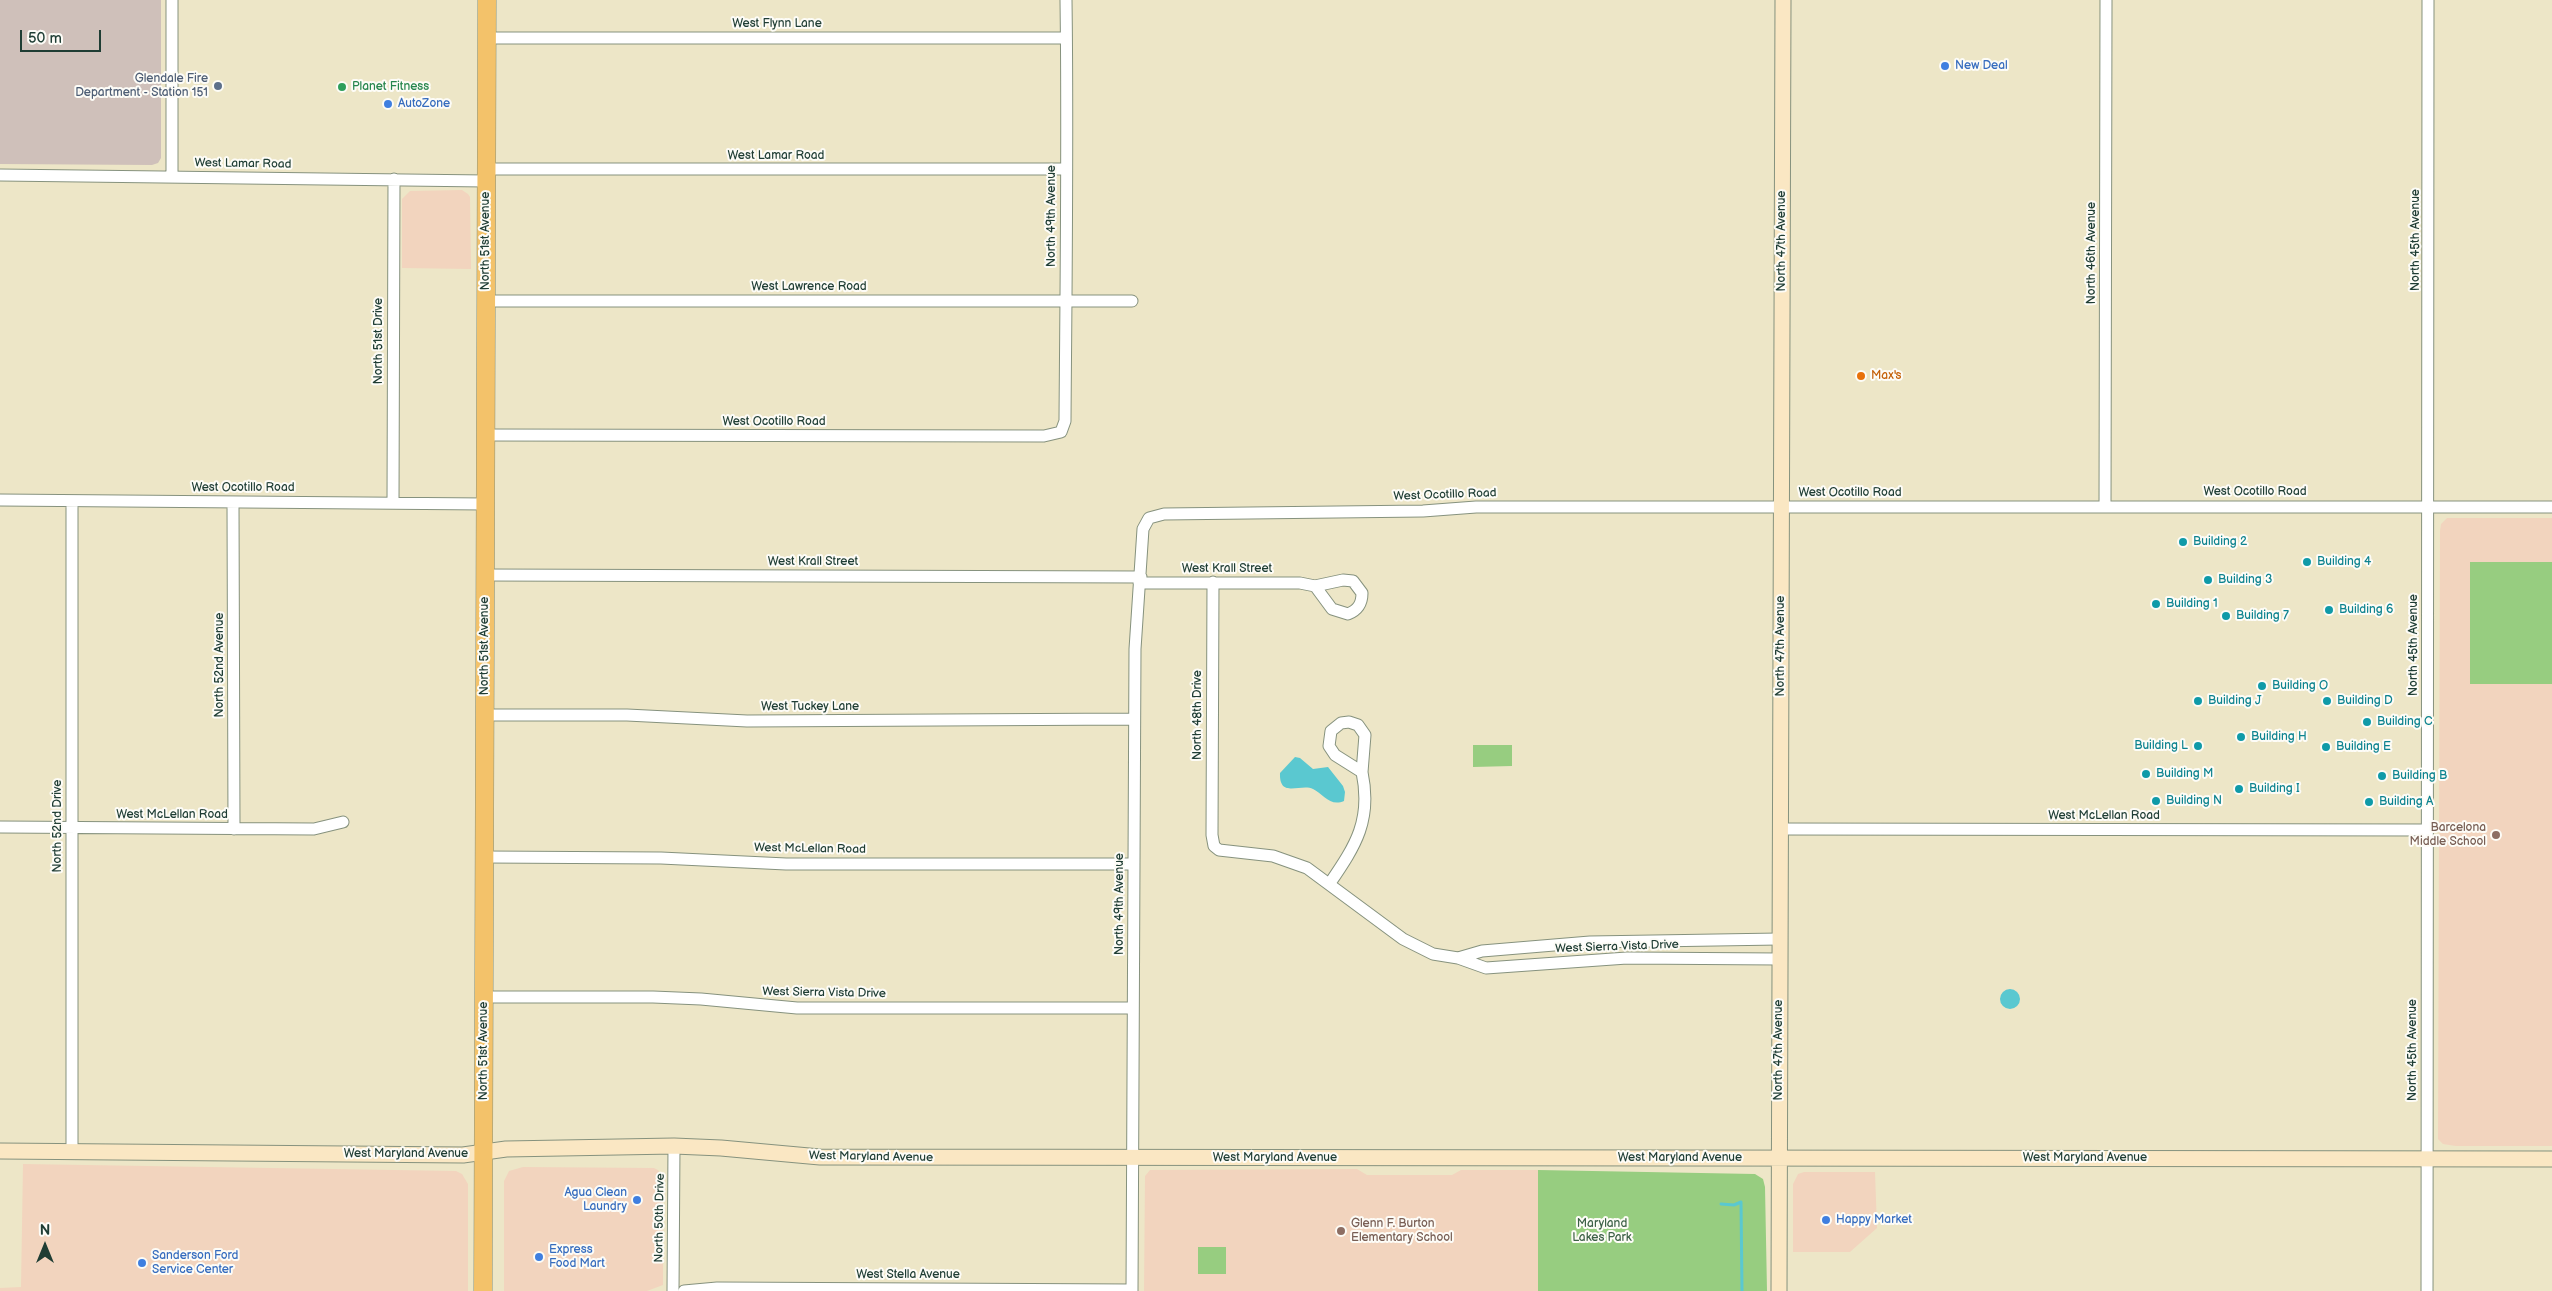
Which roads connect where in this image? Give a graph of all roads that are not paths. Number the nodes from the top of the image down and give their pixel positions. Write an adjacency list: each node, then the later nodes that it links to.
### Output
1 (172, 0): 12 (street)
2 (487, 0): 7 (main road, North 51st Avenue)
3 (1066, 0): 8 (street, North 49th Avenue)
4 (1783, 0): 24 (street, North 47th Avenue)
5 (2106, 0): 25 (street, North 46th Avenue)
6 (2428, 0): 26 (street, North 45th Avenue)
7 (487, 38): 8 (street, West Flynn Lane); 11 (main road, North 51st Avenue)
8 (1066, 38): 9 (street, North 49th Avenue)
9 (1066, 169): 11 (street, West Lamar Road); 15 (street, North 49th Avenue)
10 (0, 175): 12 (street, West Lamar Road)
11 (486, 175): 13 (street, West Lamar Road); 14 (main road, North 51st Avenue)
12 (172, 177): 13 (street, West Lamar Road)
13 (394, 179): 22 (street, North 51st Drive)
14 (486, 301): 15 (street, West Lawrence Road); 18 (main road, North 51st Avenue)
15 (1066, 301): 16 (street, West Lawrence Road); 17 (street, North 49th Avenue)
16 (1132, 301)
17 (1061, 432): 18 (street, West Ocotillo Road)
18 (486, 435): 23 (main road, North 51st Avenue)
19 (0, 500): 20 (street, West Ocotillo Road)
20 (72, 501): 21 (street, West Ocotillo Road); 38 (street, North 52nd Drive)
21 (233, 502): 22 (street, West Ocotillo Road); 39 (street, North 52nd Avenue)
22 (393, 503): 23 (street, West Ocotillo Road)
23 (485, 504): 29 (main road, North 51st Avenue)
24 (1782, 506): 25 (street, West Ocotillo Road); 28 (street, West Ocotillo Road); 40 (street, North 47th Avenue)
25 (2105, 506): 26 (street, West Ocotillo Road)
26 (2428, 506): 27 (street, West Ocotillo Road); 41 (street, North 45th Avenue)
27 (2552, 507)
28 (1149, 518): 30 (street, North 49th Avenue)
29 (485, 575): 30 (street, West Krall Street); 33 (main road, North 51st Avenue)
30 (1140, 580): 31 (street, West Krall Street); 34 (street, North 49th Avenue)
31 (1213, 582): 32 (street, West Krall Street); 42 (street, North 48th Drive)
32 (1314, 586)
33 (485, 715): 34 (street, West Tuckey Lane); 43 (main road, North 51st Avenue)
34 (1134, 719): 44 (street, North 49th Avenue)
35 (1362, 772): 45 (street)
36 (343, 822): 39 (street, West McLellan Road)
37 (0, 827): 38 (street, West McLellan Road)
38 (72, 828): 39 (street, West McLellan Road); 53 (street, North 52nd Drive)
39 (234, 829)
40 (1780, 829): 41 (street, West McLellan Road); 46 (street, North 47th Avenue)
41 (2428, 830): 57 (street, North 45th Avenue)
42 (1214, 846): 45 (street, West Sierra Vista Drive)
43 (485, 857): 44 (street, West McLellan Road); 49 (main road, North 51st Avenue)
44 (1134, 864): 50 (street, North 49th Avenue)
45 (1330, 883): 47 (street, West Sierra Vista Drive)
46 (1779, 939): 47 (street, West Sierra Vista Drive); 48 (street, North 47th Avenue)
47 (1458, 958): 48 (street, West Sierra Vista Drive)
48 (1779, 959): 56 (street, North 47th Avenue)
49 (484, 997): 50 (street, West Sierra Vista Drive); 54 (main road, North 51st Avenue)
50 (1133, 1008): 55 (street, North 49th Avenue)
51 (674, 1146): 54 (street, West Maryland Avenue); 55 (street, West Maryland Avenue); 60 (street, North 50th Drive)
52 (0, 1151): 53 (street, West Maryland Avenue)
53 (72, 1151): 54 (street, West Maryland Avenue)
54 (484, 1152): 59 (main road, North 51st Avenue)
55 (1132, 1158): 56 (street, West Maryland Avenue); 62 (street, North 49th Avenue)
56 (1780, 1158): 57 (street, West Maryland Avenue); 63 (street, North 47th Avenue)
57 (2427, 1158): 58 (street, West Maryland Avenue); 64 (street, North 45th Avenue)
58 (2552, 1159)
59 (483, 1291)
60 (673, 1291)
61 (684, 1291): 62 (street, West Stella Avenue)
62 (1132, 1291)
63 (1779, 1291)
64 (2427, 1291)

